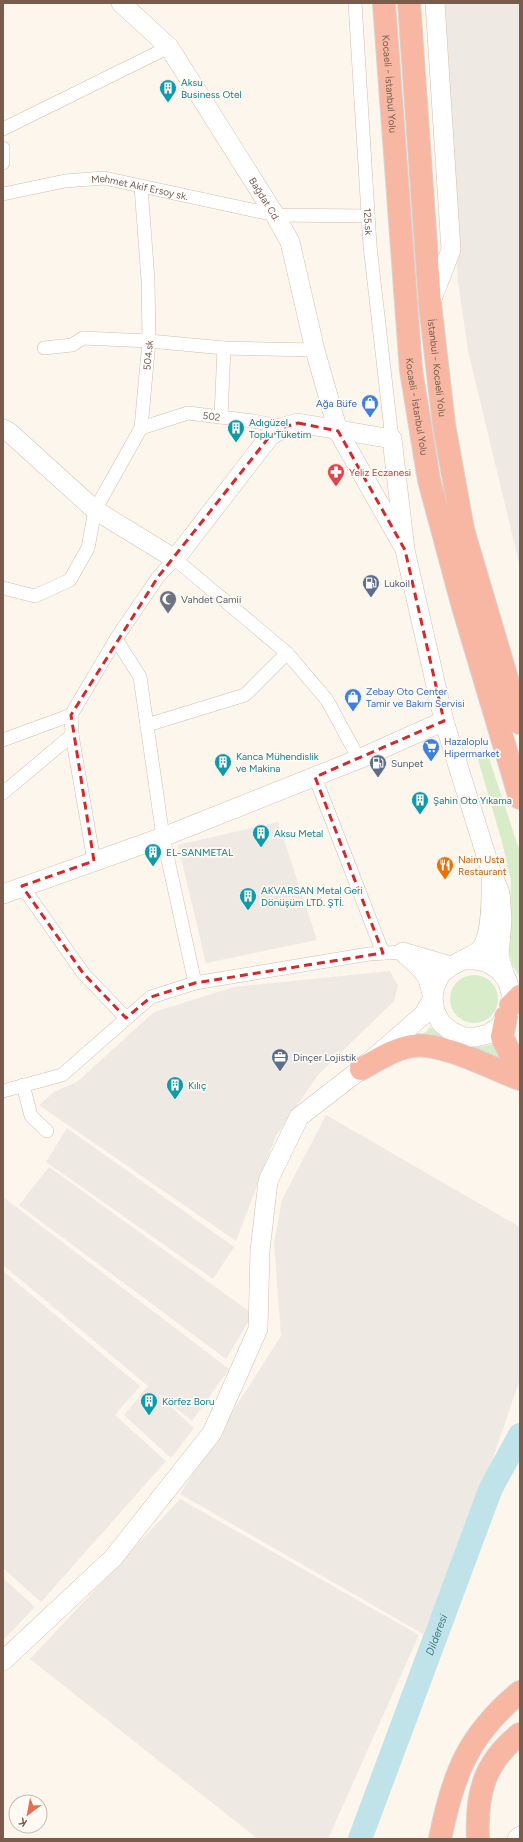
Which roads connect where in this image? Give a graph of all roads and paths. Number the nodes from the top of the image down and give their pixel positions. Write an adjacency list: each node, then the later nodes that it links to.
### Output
1 (122, 3): 6 (main road, Bağdat Cd.)
2 (355, 3): 13 (street, 125.sk)
3 (384, 3): 40 (highway, Kocaeli - İstanbul Yolu)
4 (409, 3): 14 (highway, İstanbul - Kocaeli Yolu)
5 (435, 3): 14 (main road)
6 (169, 47): 7 (street); 12 (main road, Bağdat Cd.)
7 (3, 129)
8 (3, 148): 9 (street)
9 (3, 163)
10 (141, 188): 11 (street, Mehmet Akif Ersoy sk.); 12 (street, Mehmet Akif Ersoy sk.); 15 (street, 504.sk)
11 (3, 194)
12 (275, 215): 13 (street, Mehmet Akif Ersoy sk.); 18 (main road, Bağdat Cd.)
13 (368, 216): 24 (street, 125.sk)
14 (430, 304): 33 (highway, İstanbul - Kocaeli Yolu)
15 (149, 340): 16 (street); 17 (street); 21 (street, 504.sk)
16 (44, 348)
17 (224, 348): 18 (street); 19 (street)
18 (315, 350): 23 (main road, Bağdat Cd.)
19 (221, 417): 20 (street, 502); 21 (street, 502)
20 (284, 427): 23 (main road); 27 (main road)
21 (141, 428): 25 (street, 504.sk)
22 (3, 429): 25 (main road)
23 (338, 431): 24 (main road); 26 (main road, Bağdat Cd.)
24 (392, 439): 26 (main road)
25 (95, 510): 27 (main road); 28 (street, 504.sk)
26 (405, 550): 32 (main road)
27 (175, 559): 29 (street); 30 (street)
28 (3, 588)
29 (116, 640): 31 (street); 34 (street)
30 (287, 653): 34 (street); 37 (street)
31 (71, 715): 35 (street); 36 (street)
32 (444, 721): 37 (main road); 43 (main road)
33 (520, 723)
34 (147, 725): 41 (street)
35 (4, 735)
36 (72, 735): 39 (street); 42 (street)
37 (359, 759): 38 (main road)
38 (315, 777): 41 (main road); 47 (street)
39 (3, 793)
40 (520, 798)
41 (163, 837): 42 (main road); 49 (street)
42 (94, 861): 44 (main road)
43 (491, 871): 48 (main road); 51 (main road)
44 (22, 886): 45 (main road); 52 (street)
45 (3, 894)
46 (403, 952): 47 (street); 48 (main road); 50 (main road)
47 (383, 953): 49 (street)
48 (457, 963): 50 (main road); 51 (main road)
49 (195, 983): 52 (street)
50 (433, 998): 51 (main road); 54 (main road)
51 (511, 1000): 53 (highway)
52 (126, 1018): 56 (street)
53 (520, 1065)
54 (361, 1069): 55 (highway); 59 (main road)
55 (520, 1079)
56 (23, 1085): 57 (street); 58 (street)
57 (3, 1090)
58 (46, 1132)
59 (3, 1661)
60 (520, 1692): 63 (highway)
61 (520, 1734): 64 (highway)
62 (520, 1836): 65 (main road)
63 (440, 1839)
64 (478, 1839)
65 (518, 1839)

